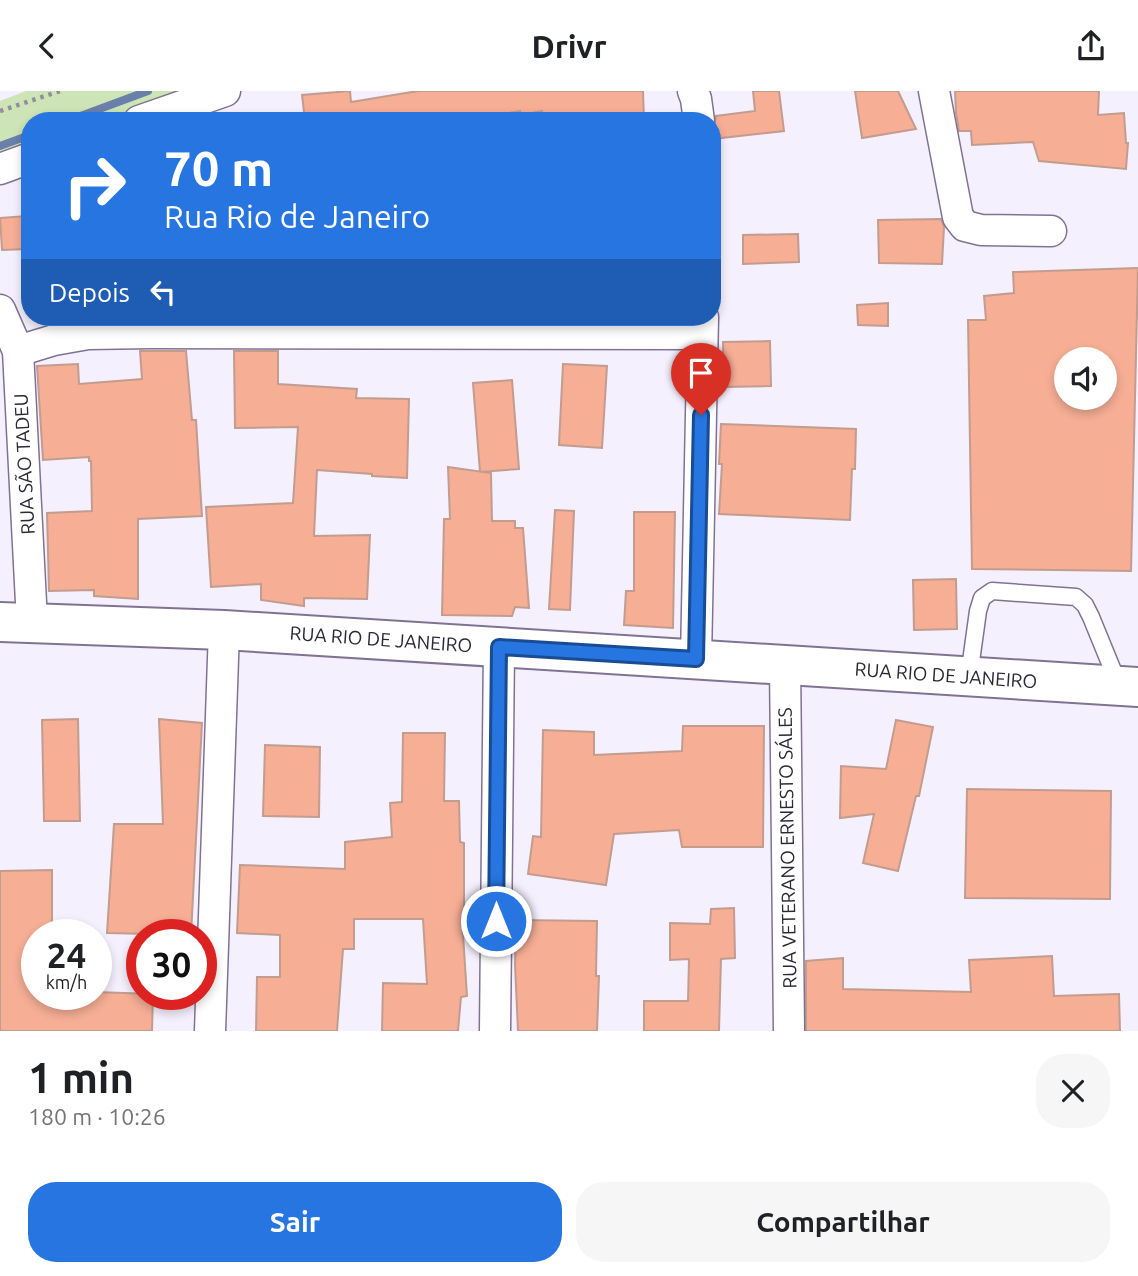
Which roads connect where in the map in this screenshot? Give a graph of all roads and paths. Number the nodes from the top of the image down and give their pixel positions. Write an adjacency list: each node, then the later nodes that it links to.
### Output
1 (60, 91): 5 (path)
2 (225, 91): 6 (street)
3 (693, 91): 7 (street)
4 (934, 91): 10 (street)
5 (0, 111)
6 (165, 112)
7 (698, 112)
8 (21, 161): 9 (street)
9 (0, 169)
10 (1051, 231)
11 (0, 310): 14 (street, RUA SÃO TADEU)
12 (631, 326): 14 (street)
13 (703, 326): 18 (street)
14 (18, 351): 15 (street, RUA SÃO TADEU)
15 (16, 622): 16 (main road, RUA RIO DE JANEIRO)
16 (224, 630): 17 (main road, RUA RIO DE JANEIRO); 22 (street)
17 (499, 647): 18 (main road, RUA RIO DE JANEIRO); 23 (street)
18 (696, 659): 19 (main road, RUA RIO DE JANEIRO)
19 (785, 664): 20 (main road, RUA RIO DE JANEIRO); 24 (street, RUA VETERANO ERNESTO SÁLES)
20 (969, 676): 21 (main road, RUA RIO DE JANEIRO); 21 (lane)
21 (1128, 686)
22 (210, 1031)
23 (495, 1031)
24 (789, 1031)

